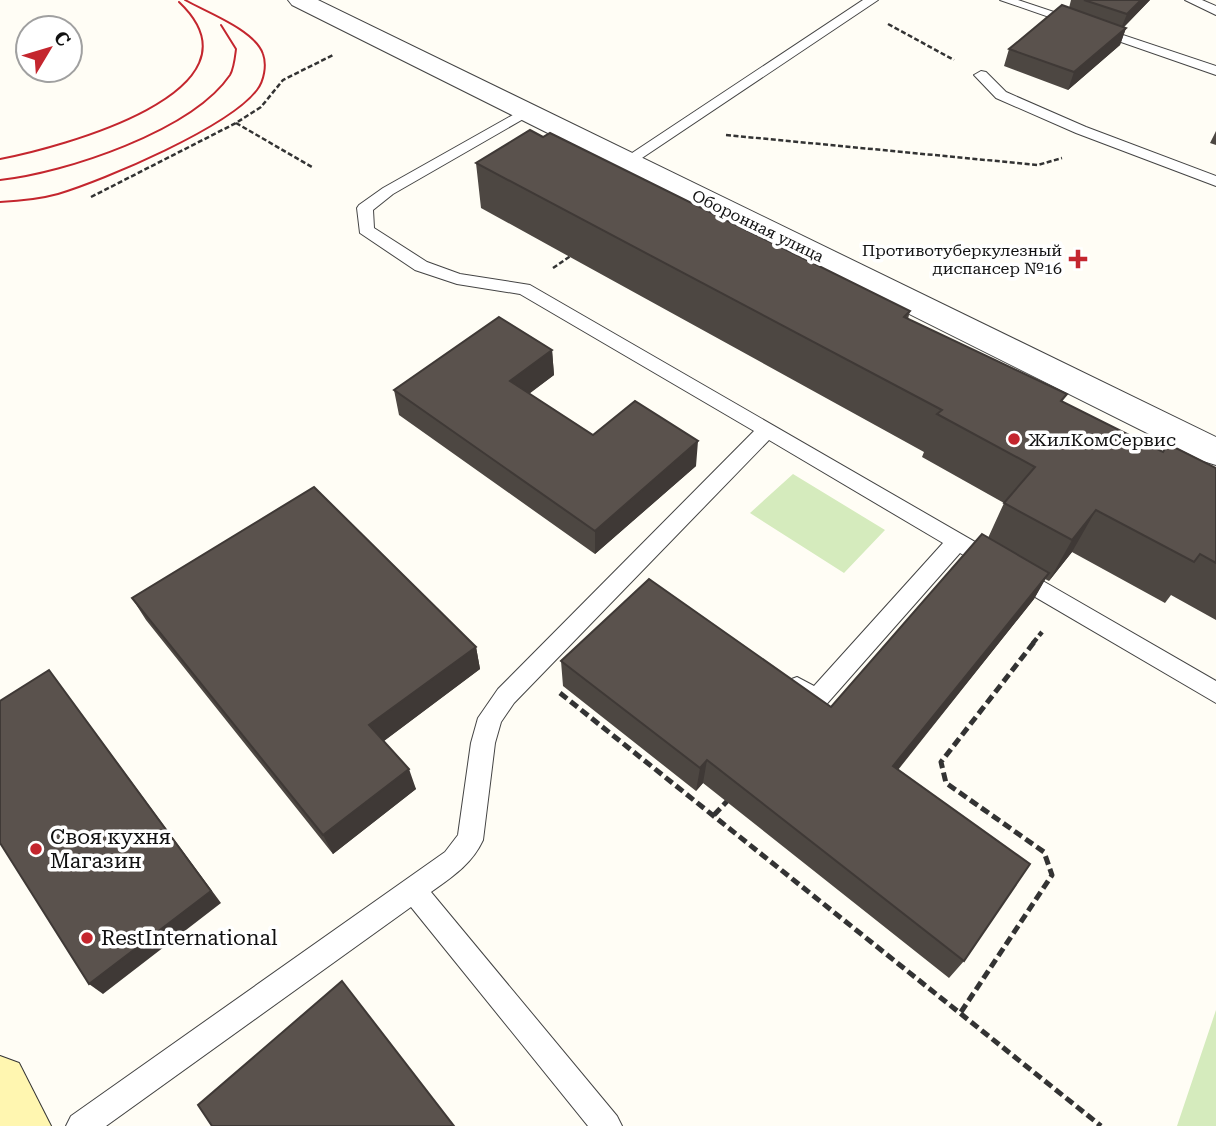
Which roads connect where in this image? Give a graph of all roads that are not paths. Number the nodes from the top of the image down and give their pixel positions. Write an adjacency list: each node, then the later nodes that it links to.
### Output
1 (300, 0): 8 (street, Оборонная улица)
2 (872, 0): 9 (lane)
3 (1006, 0): 6 (lane)
4 (1191, 0): 5 (lane)
5 (1216, 11)
6 (1216, 71)
7 (981, 75): 10 (lane)
8 (527, 111): 9 (street, Оборонная улица); 11 (lane)
9 (628, 161): 12 (street, Оборонная улица)
10 (1216, 181)
11 (767, 430): 13 (lane); 14 (lane)
12 (1216, 452)
13 (957, 542): 16 (lane); 17 (lane)
14 (631, 569): 15 (lane); 18 (lane)
15 (653, 584)
16 (783, 677)
17 (1216, 693)
18 (413, 891): 21 (lane); 22 (lane)
19 (0, 1082): 20 (street)
20 (24, 1126)
21 (81, 1126)
22 (607, 1126)

